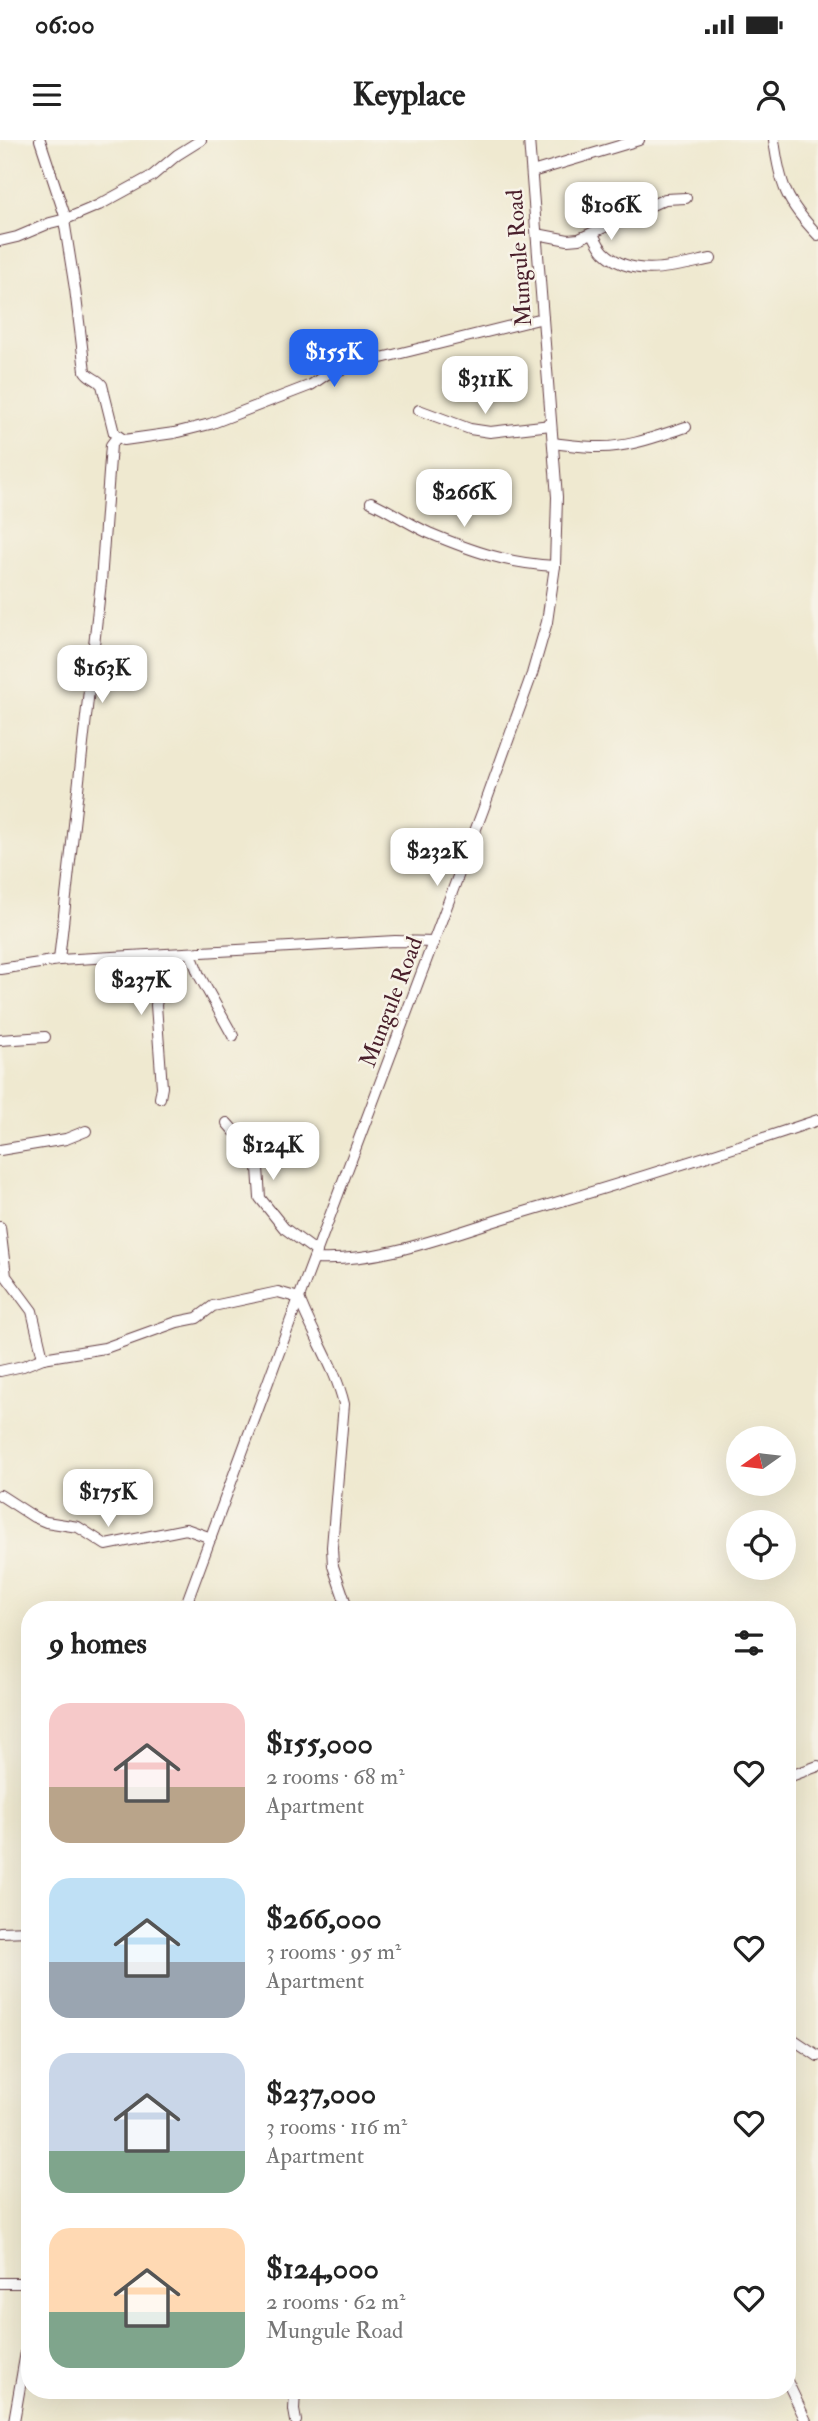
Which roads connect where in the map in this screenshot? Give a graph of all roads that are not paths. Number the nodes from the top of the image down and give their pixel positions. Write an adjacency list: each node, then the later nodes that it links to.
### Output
1 (40, 140): 8 (street)
2 (201, 140): 8 (street)
3 (529, 140): 6 (street, Mungule Road)
4 (639, 140): 6 (street)
5 (774, 140): 11 (street)
6 (532, 172): 9 (street, Mungule Road)
7 (686, 198): 10 (street)
8 (65, 220): 12 (street); 18 (street)
9 (537, 234): 10 (street); 14 (street, Mungule Road)
10 (593, 234): 13 (street)
11 (818, 235)
12 (0, 241)
13 (711, 259)
14 (543, 318): 16 (street, Mungule Road); 18 (street)
15 (419, 410): 16 (street)
16 (551, 425): 19 (street, Mungule Road)
17 (686, 427): 19 (street)
18 (117, 437): 24 (street)
19 (553, 443): 21 (street, Mungule Road)
20 (371, 502): 21 (street)
21 (555, 566): 22 (street, Mungule Road)
22 (434, 942): 23 (street); 35 (street, Mungule Road)
23 (186, 954): 24 (street); 26 (street); 29 (street)
24 (59, 960): 25 (street)
25 (0, 969)
26 (233, 1036)
27 (45, 1037): 28 (street)
28 (0, 1040)
29 (160, 1098)
30 (818, 1120): 35 (street)
31 (227, 1123): 35 (street)
32 (86, 1130): 33 (street)
33 (0, 1150)
34 (0, 1227): 37 (street)
35 (315, 1255): 36 (street, Mungule Road)
36 (299, 1298): 37 (street); 40 (street, Mungule Road); 42 (street)
37 (43, 1358): 38 (street)
38 (0, 1371)
39 (0, 1495): 40 (street)
40 (212, 1538): 41 (street, Mungule Road)
41 (188, 1601)
42 (345, 1601)
43 (818, 1766): 44 (street)
44 (796, 1774)
45 (21, 1931): 46 (street)
46 (0, 1932)
47 (796, 2041): 48 (street)
48 (818, 2056)
49 (0, 2283): 50 (street)
50 (21, 2283)
51 (21, 2381): 54 (street)
52 (295, 2399): 55 (street)
53 (796, 2399): 56 (street)
54 (14, 2421)
55 (296, 2421)
56 (806, 2421)

